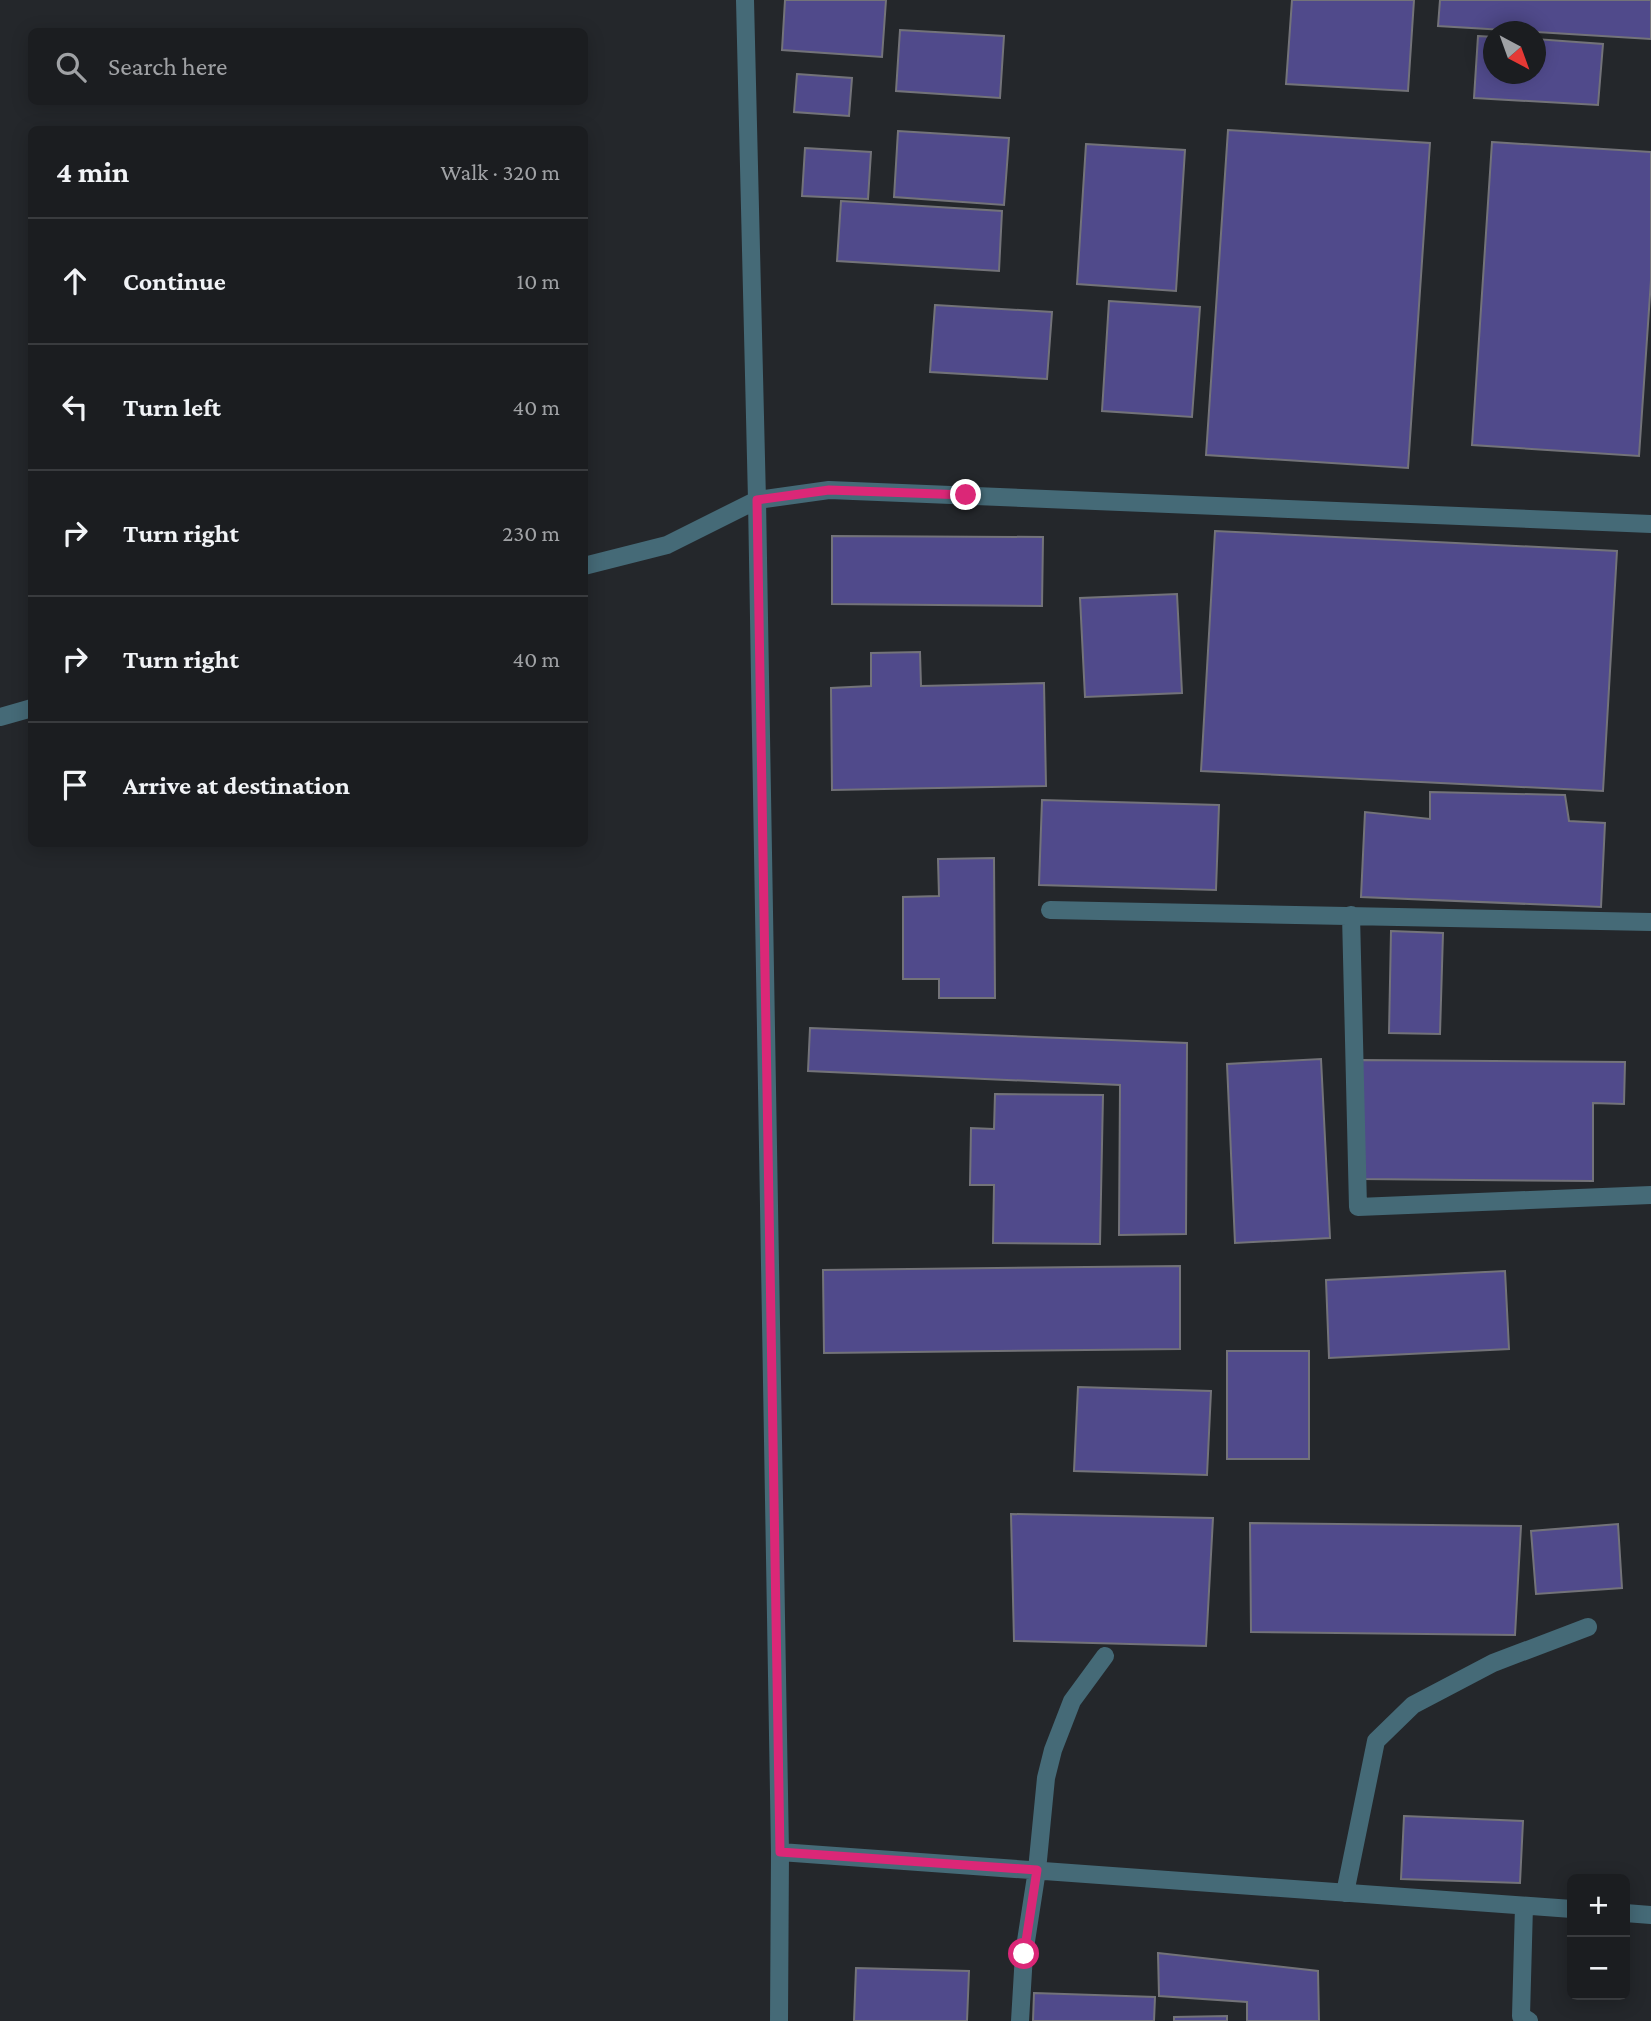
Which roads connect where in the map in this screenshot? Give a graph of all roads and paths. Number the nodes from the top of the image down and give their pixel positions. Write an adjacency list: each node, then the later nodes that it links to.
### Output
1 (745, 0): 2 (street)
2 (757, 500): 3 (street); 4 (street); 13 (street)
3 (1651, 524)
4 (588, 565)
5 (28, 709): 6 (street)
6 (0, 716)
7 (1050, 910): 8 (street)
8 (1351, 915): 9 (street); 10 (street)
9 (1651, 922)
10 (1651, 1195)
11 (1587, 1627): 15 (street)
12 (1105, 1656): 14 (street)
13 (780, 1852): 14 (street); 20 (street)
14 (1037, 1870): 15 (street); 21 (street)
15 (1345, 1893): 16 (street)
16 (1524, 1906): 17 (street); 22 (street)
17 (1567, 1909)
18 (1630, 1913): 19 (street)
19 (1651, 1915)
20 (779, 2021)
21 (1020, 2021)
22 (1529, 2021)

